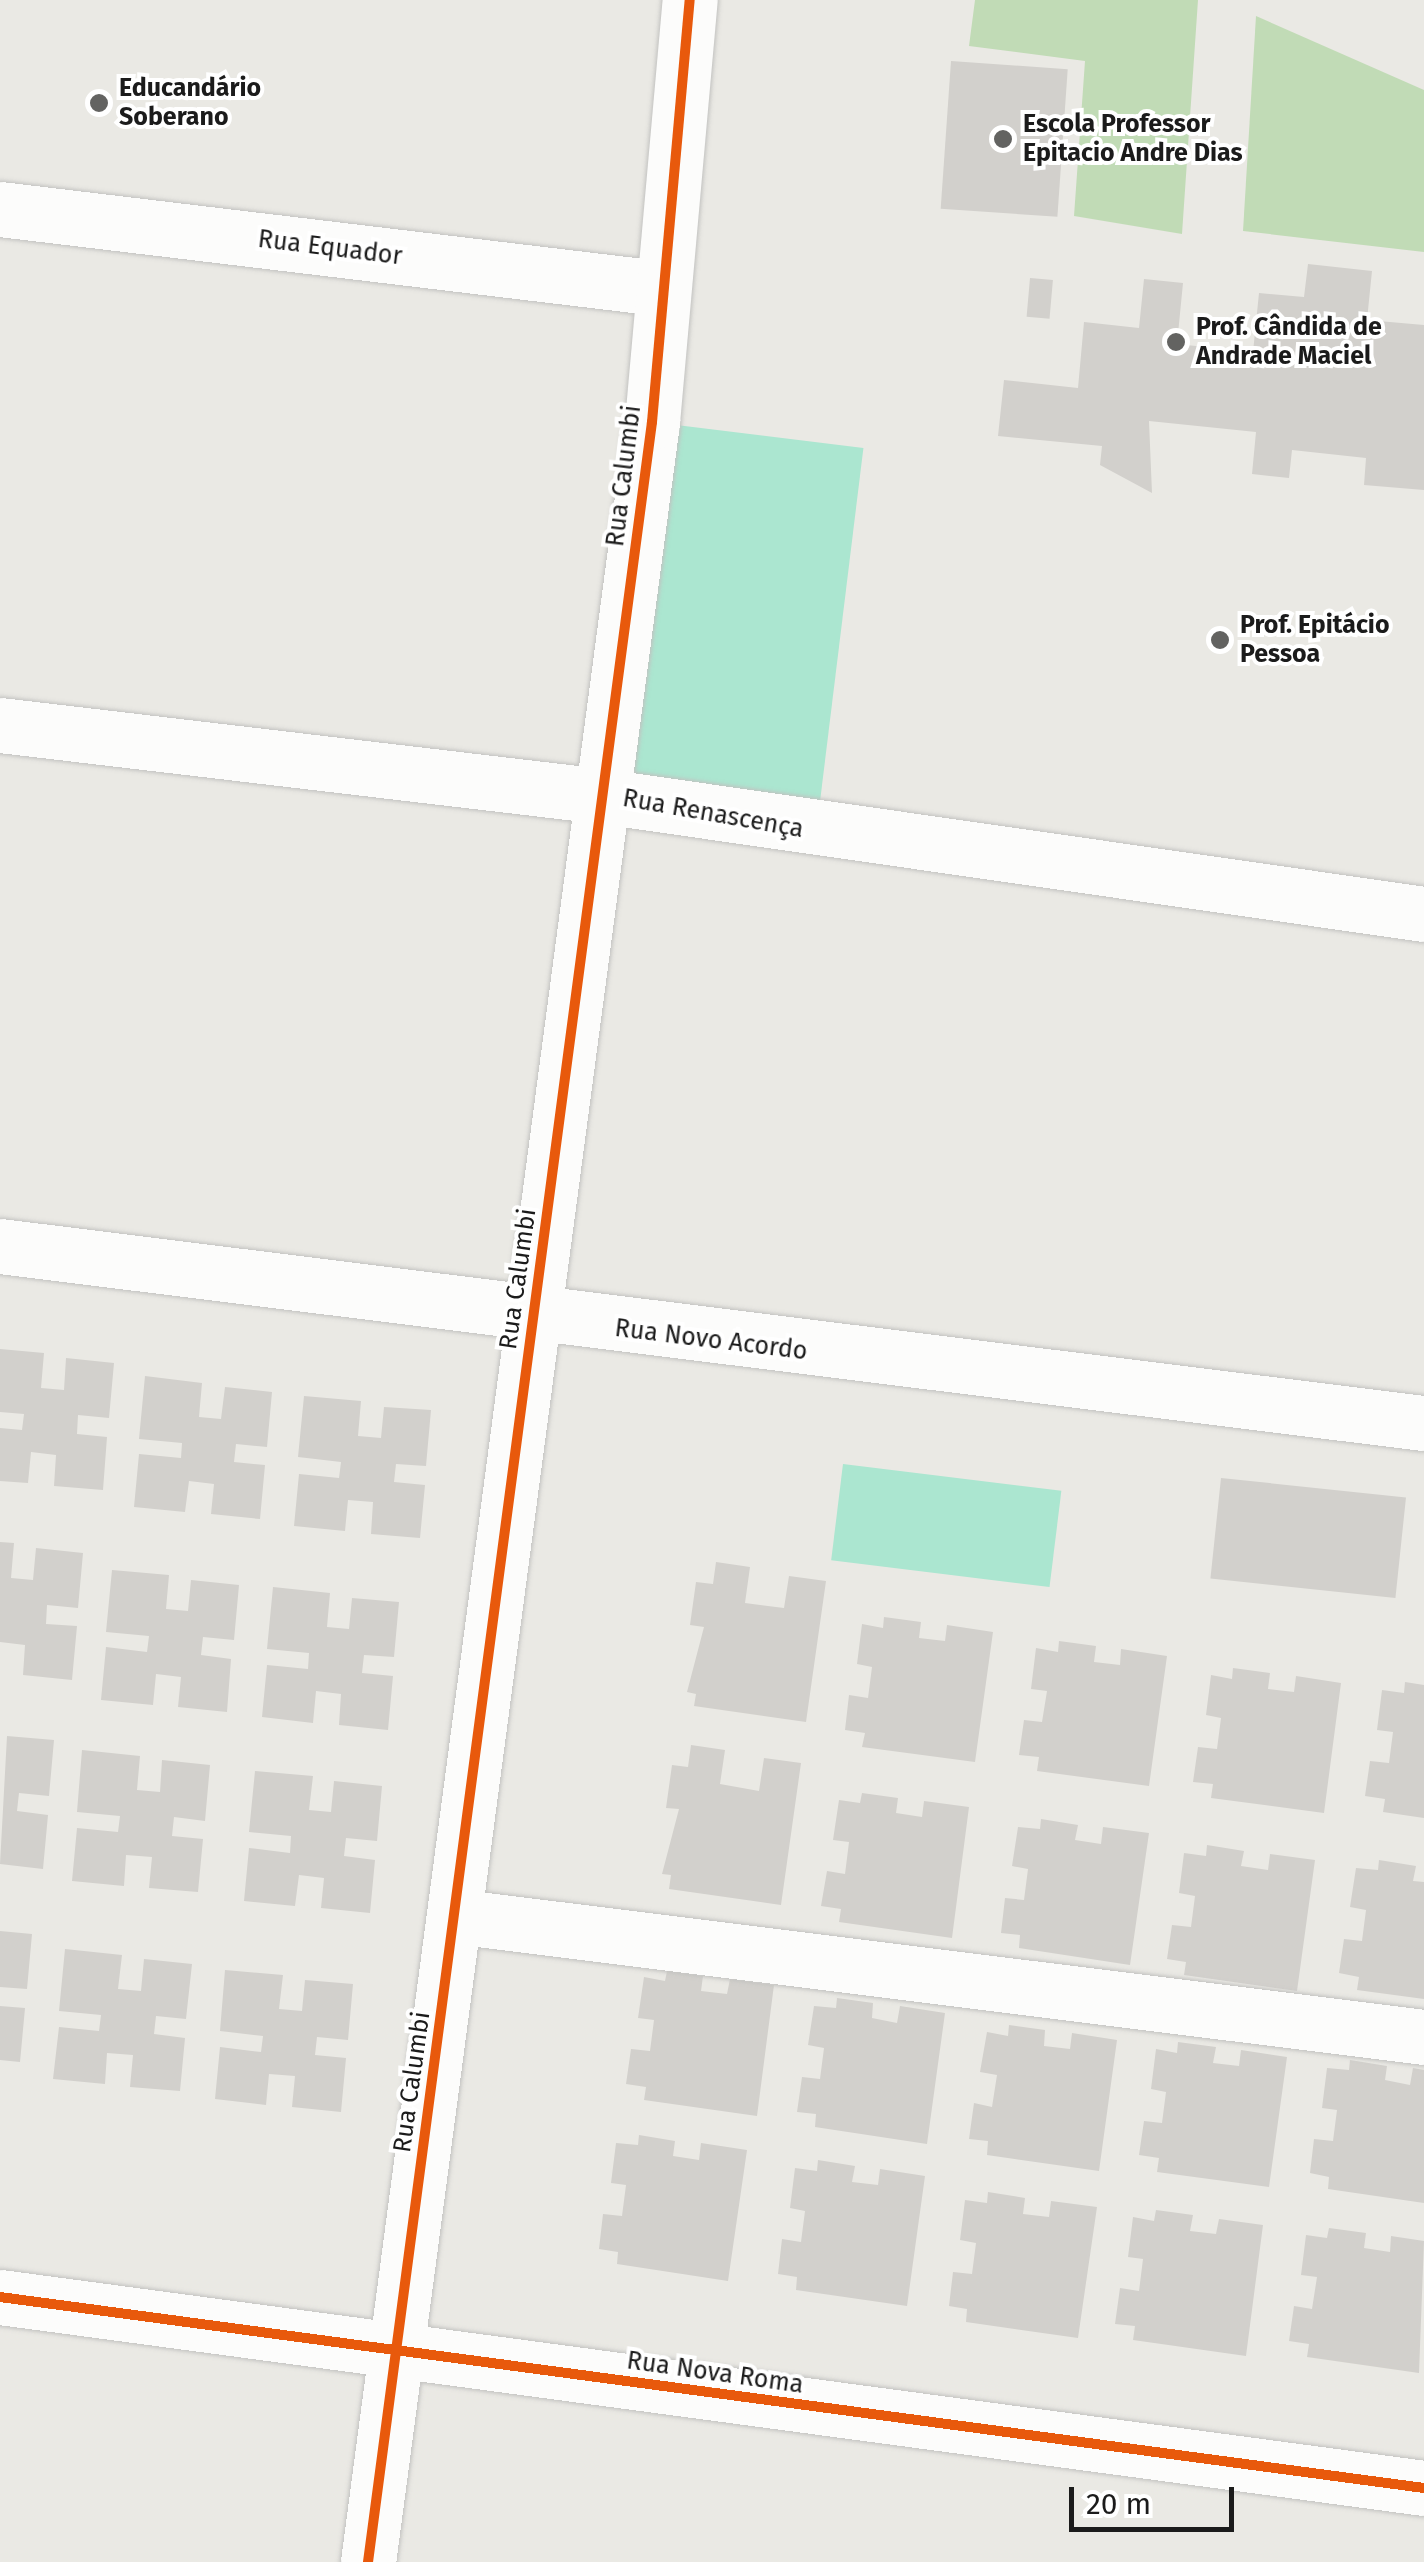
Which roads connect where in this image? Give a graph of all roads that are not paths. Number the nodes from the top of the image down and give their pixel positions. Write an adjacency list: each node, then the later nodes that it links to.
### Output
1 (690, 0): 3 (street, Rua Calumbi)
2 (0, 209): 3 (street, Rua Equador)
3 (660, 288): 5 (street, Rua Calumbi)
4 (0, 725): 5 (street, Rua Renascença)
5 (602, 796): 6 (street, Rua Renascença); 8 (street, Rua Calumbi)
6 (1424, 914)
7 (0, 1246): 8 (street, Rua Novo Acordo)
8 (533, 1318): 9 (street, Rua Novo Acordo); 10 (street, Rua Calumbi)
9 (1424, 1424)
10 (454, 1916): 11 (street); 13 (street, Rua Calumbi)
11 (1424, 2037)
12 (0, 2297): 13 (street, Rua Nova Roma)
13 (396, 2350): 14 (street, Rua Nova Roma); 15 (street, Rua Calumbi)
14 (1424, 2488)
15 (368, 2562)

